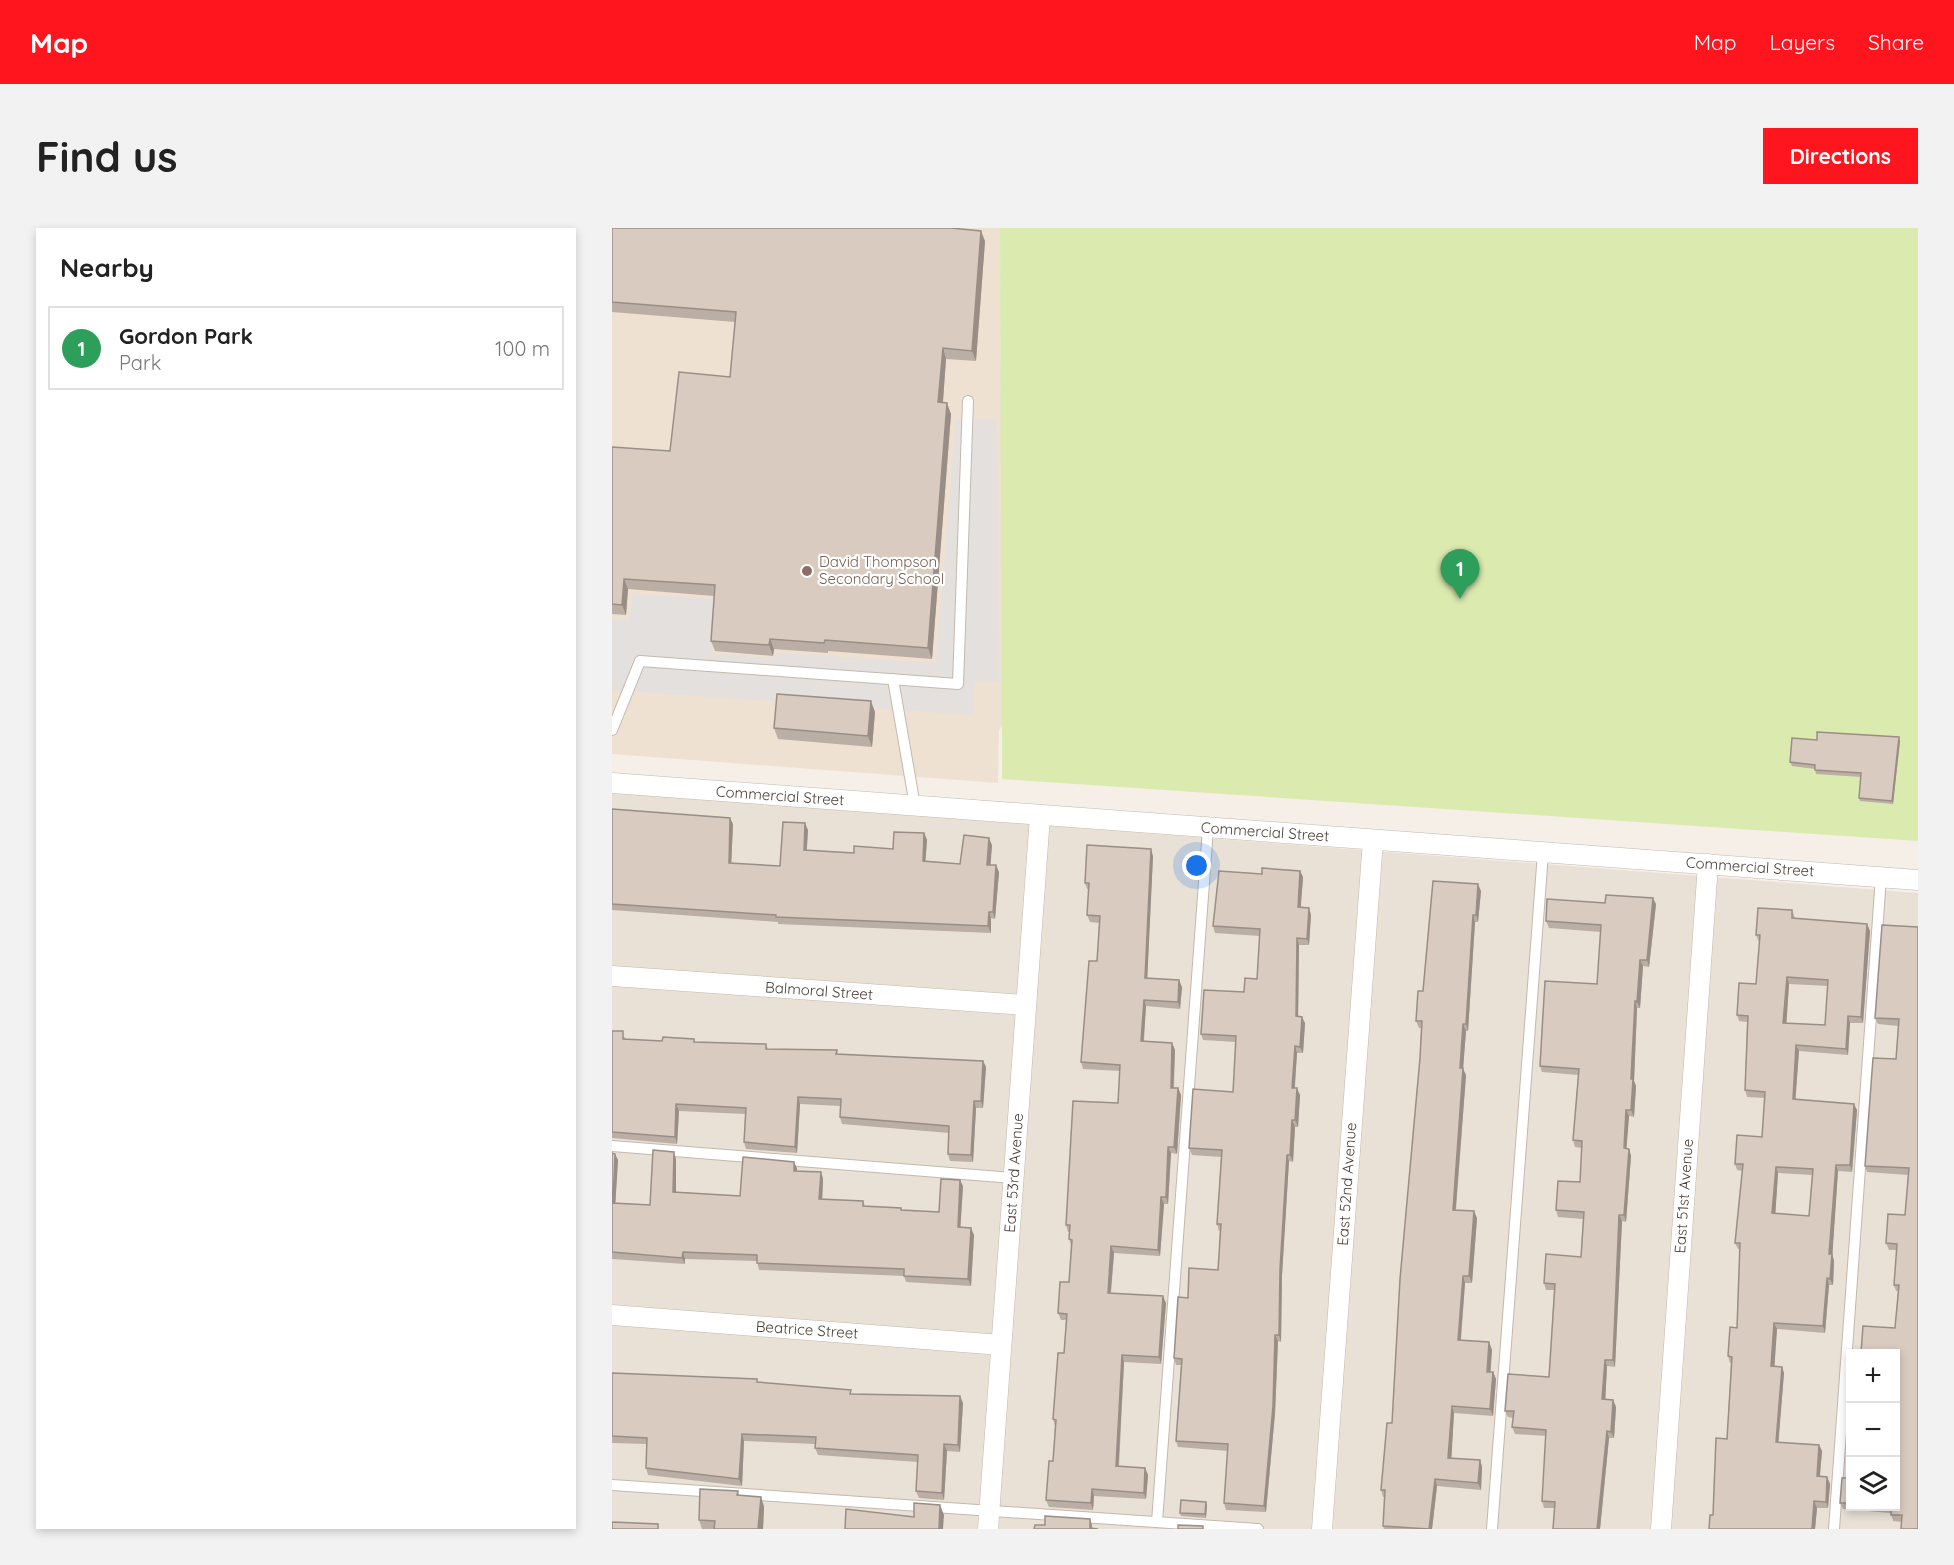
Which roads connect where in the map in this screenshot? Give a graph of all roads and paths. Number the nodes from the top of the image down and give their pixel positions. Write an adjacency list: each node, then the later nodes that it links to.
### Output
1 (969, 400): 2 (lane)
2 (893, 680): 3 (lane); 5 (lane)
3 (612, 730)
4 (612, 783): 5 (street, Commercial Street)
5 (915, 806): 6 (street, Commercial Street)
6 (1040, 816): 7 (street, Commercial Street); 14 (street, East 53rd Avenue)
7 (1208, 828): 8 (street, Commercial Street); 21 (lane)
8 (1373, 840): 9 (street, Commercial Street); 23 (street, East 52nd Avenue)
9 (1543, 853): 10 (street, Commercial Street); 24 (lane)
10 (1708, 864): 11 (street, Commercial Street); 25 (street, East 51st Avenue)
11 (1881, 877): 12 (street, Commercial Street); 26 (lane)
12 (1918, 880)
13 (612, 976): 14 (street, Balmoral Street)
14 (1026, 1005): 16 (street, East 53rd Avenue)
15 (612, 1146): 16 (lane)
16 (1013, 1178): 18 (street, East 53rd Avenue)
17 (612, 1315): 18 (street, Beatrice Street)
18 (1001, 1345): 20 (street, East 53rd Avenue)
19 (612, 1485): 20 (lane)
20 (988, 1520): 21 (lane)
21 (1157, 1521): 22 (lane)
22 (1258, 1529)
23 (1322, 1529)
24 (1492, 1529)
25 (1661, 1529)
26 (1834, 1529)

